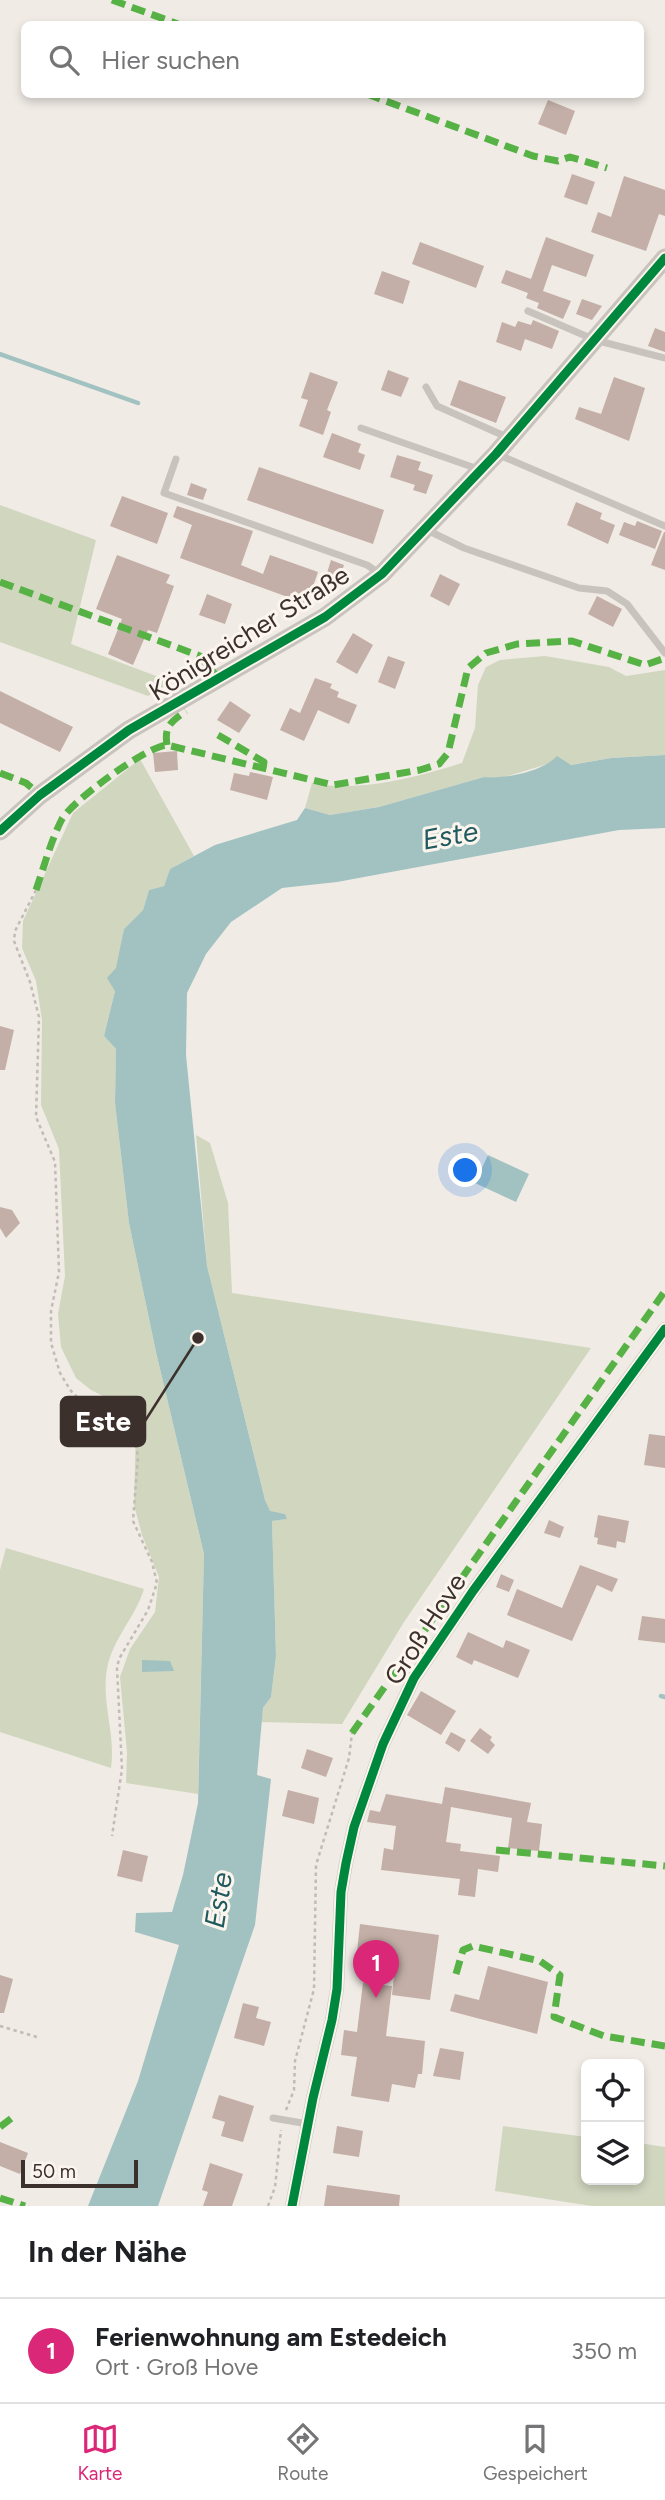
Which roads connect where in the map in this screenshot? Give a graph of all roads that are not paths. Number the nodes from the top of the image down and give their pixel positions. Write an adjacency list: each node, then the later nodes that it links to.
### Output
1 (662, 266): 3 (street, Königreicher Straße)
2 (528, 311): 3 (lane)
3 (595, 340): 4 (lane); 7 (street, Königreicher Straße)
4 (665, 358)
5 (426, 387): 7 (lane)
6 (361, 428): 10 (lane)
7 (510, 439): 8 (street, Königreicher Straße)
8 (496, 454): 10 (street, Königreicher Straße); 11 (lane)
9 (176, 459): 13 (lane)
10 (481, 470): 12 (street, Königreicher Straße)
11 (665, 526)
12 (427, 529): 13 (street, Königreicher Straße); 14 (lane)
13 (382, 574): 15 (street, Königreicher Straße)
14 (665, 653)
15 (0, 831)
16 (665, 1329): 18 (street, Groß Hove)
17 (273, 2118): 18 (lane)
18 (308, 2124): 19 (street, Groß Hove)
19 (292, 2206)

